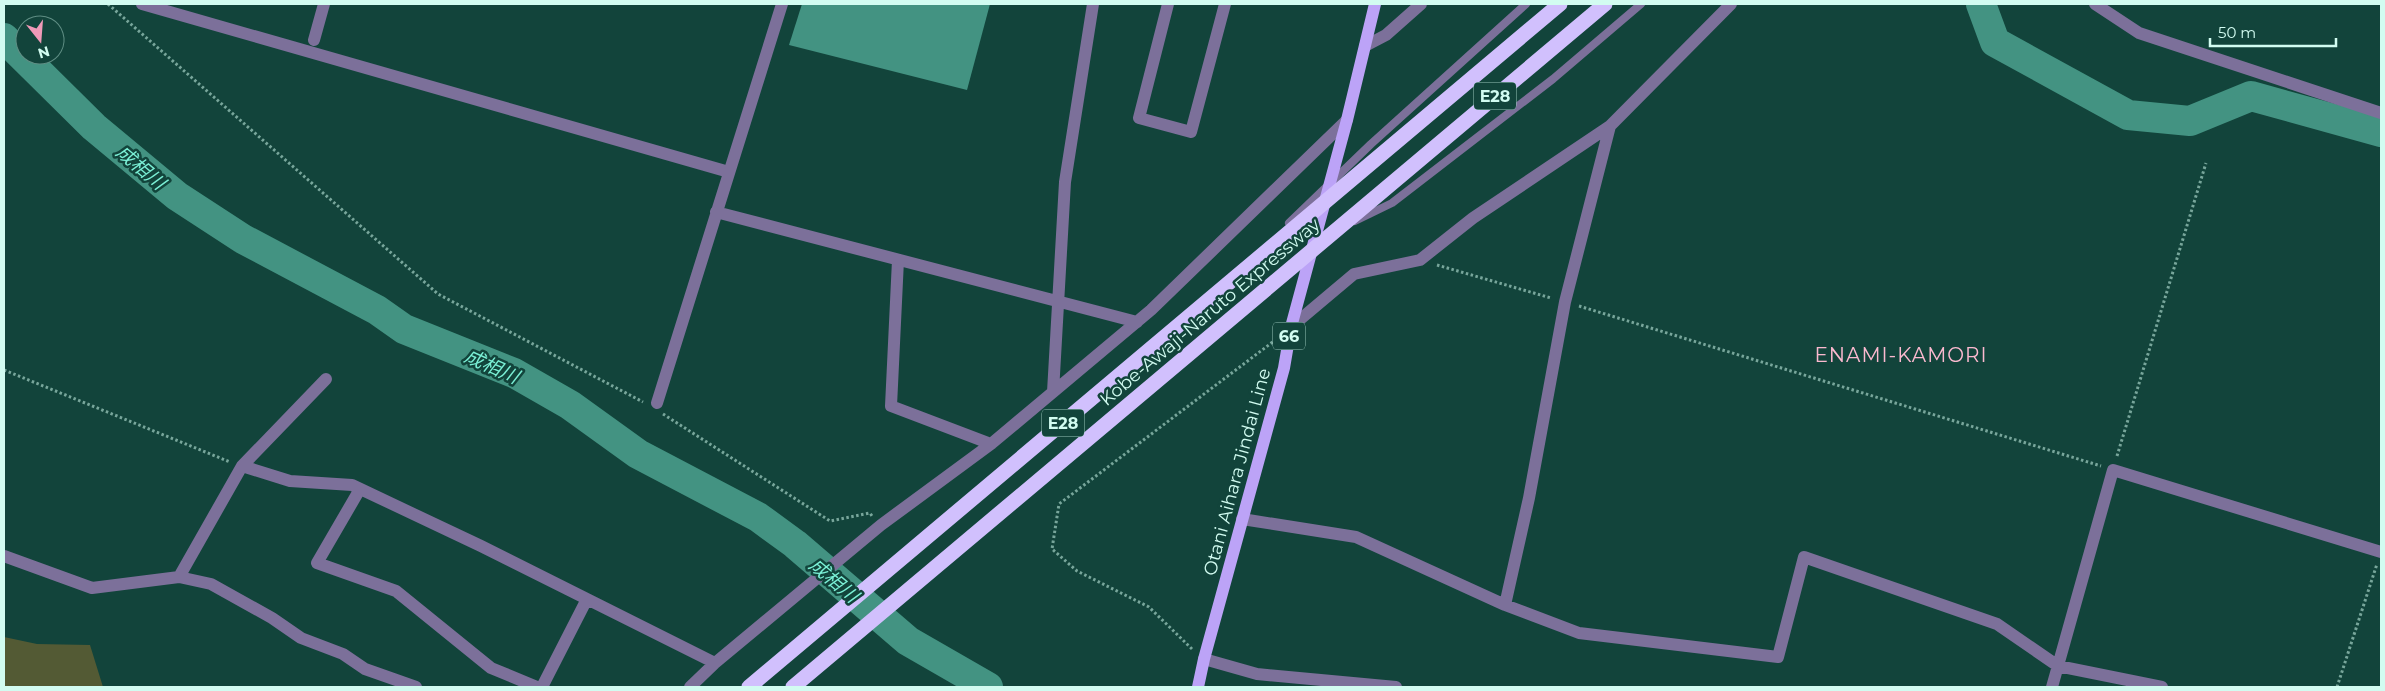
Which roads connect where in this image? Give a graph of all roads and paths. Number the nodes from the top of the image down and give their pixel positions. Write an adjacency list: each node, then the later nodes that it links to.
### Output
1 (108, 4): 35 (path)
2 (142, 4): 22 (street)
3 (324, 4): 16 (street)
4 (782, 4): 22 (street)
5 (1093, 4): 28 (street)
6 (1168, 4): 7 (street)
7 (1225, 4)
8 (1374, 4): 17 (main road, Otani Aihara Jindai Line / 66)
9 (1421, 4): 17 (street)
10 (1526, 4): 27 (lane)
11 (1560, 4): 27 (highway, Kobe-Awaji-Naruto Expressway / E28)
12 (1605, 4): 24 (highway, Kobe-Awaji-Naruto Expressway / E28)
13 (1641, 4): 24 (lane)
14 (1732, 4): 20 (street)
15 (2095, 4): 18 (street)
16 (314, 40)
17 (1365, 46): 19 (main road, Otani Aihara Jindai Line / 66)
18 (2381, 113)
19 (1347, 120): 30 (street); 31 (main road, Otani Aihara Jindai Line / 66)
20 (1610, 126): 26 (street); 29 (street)
21 (2206, 163): 38 (path)
22 (729, 172): 23 (street)
23 (716, 212): 25 (street); 35 (street)
24 (1338, 229): 55 (highway, Kobe-Awaji-Naruto Expressway / E28)
25 (898, 260): 28 (street); 36 (street)
26 (1420, 260): 29 (path); 31 (street)
27 (1231, 280): 54 (highway, Kobe-Awaji-Naruto Expressway / E28)
28 (1058, 302): 30 (street); 34 (street)
29 (1565, 302): 38 (path); 46 (street)
30 (1137, 322): 34 (street)
31 (1291, 327): 40 (main road, Otani Aihara Jindai Line / 66); 48 (path)
32 (4, 370): 37 (path)
33 (326, 379): 37 (street)
34 (1053, 392): 36 (street)
35 (654, 406): 41 (path)
36 (991, 444): 41 (street)
37 (242, 466): 39 (street); 44 (street)
38 (2113, 470): 42 (street); 49 (street)
39 (360, 489): 45 (street); 51 (street)
40 (1242, 519): 46 (street); 48 (main road, Otani Aihara Jindai Line / 66)
41 (880, 525): 47 (street)
42 (2381, 552): 60 (path)
43 (4, 556): 44 (street)
44 (179, 577): 50 (street)
45 (587, 599): 47 (street); 52 (street)
46 (1505, 604): 49 (street)
47 (714, 663): 53 (street)
48 (1203, 663): 56 (main road, Otani Aihara Jindai Line / 66); 57 (street)
49 (2058, 666): 58 (street); 59 (street)
50 (416, 687)
51 (537, 687)
52 (542, 687)
53 (690, 687)
54 (749, 687)
55 (793, 687)
56 (1198, 687)
57 (1396, 687)
58 (2052, 687)
59 (2162, 687)
60 (2337, 687)

